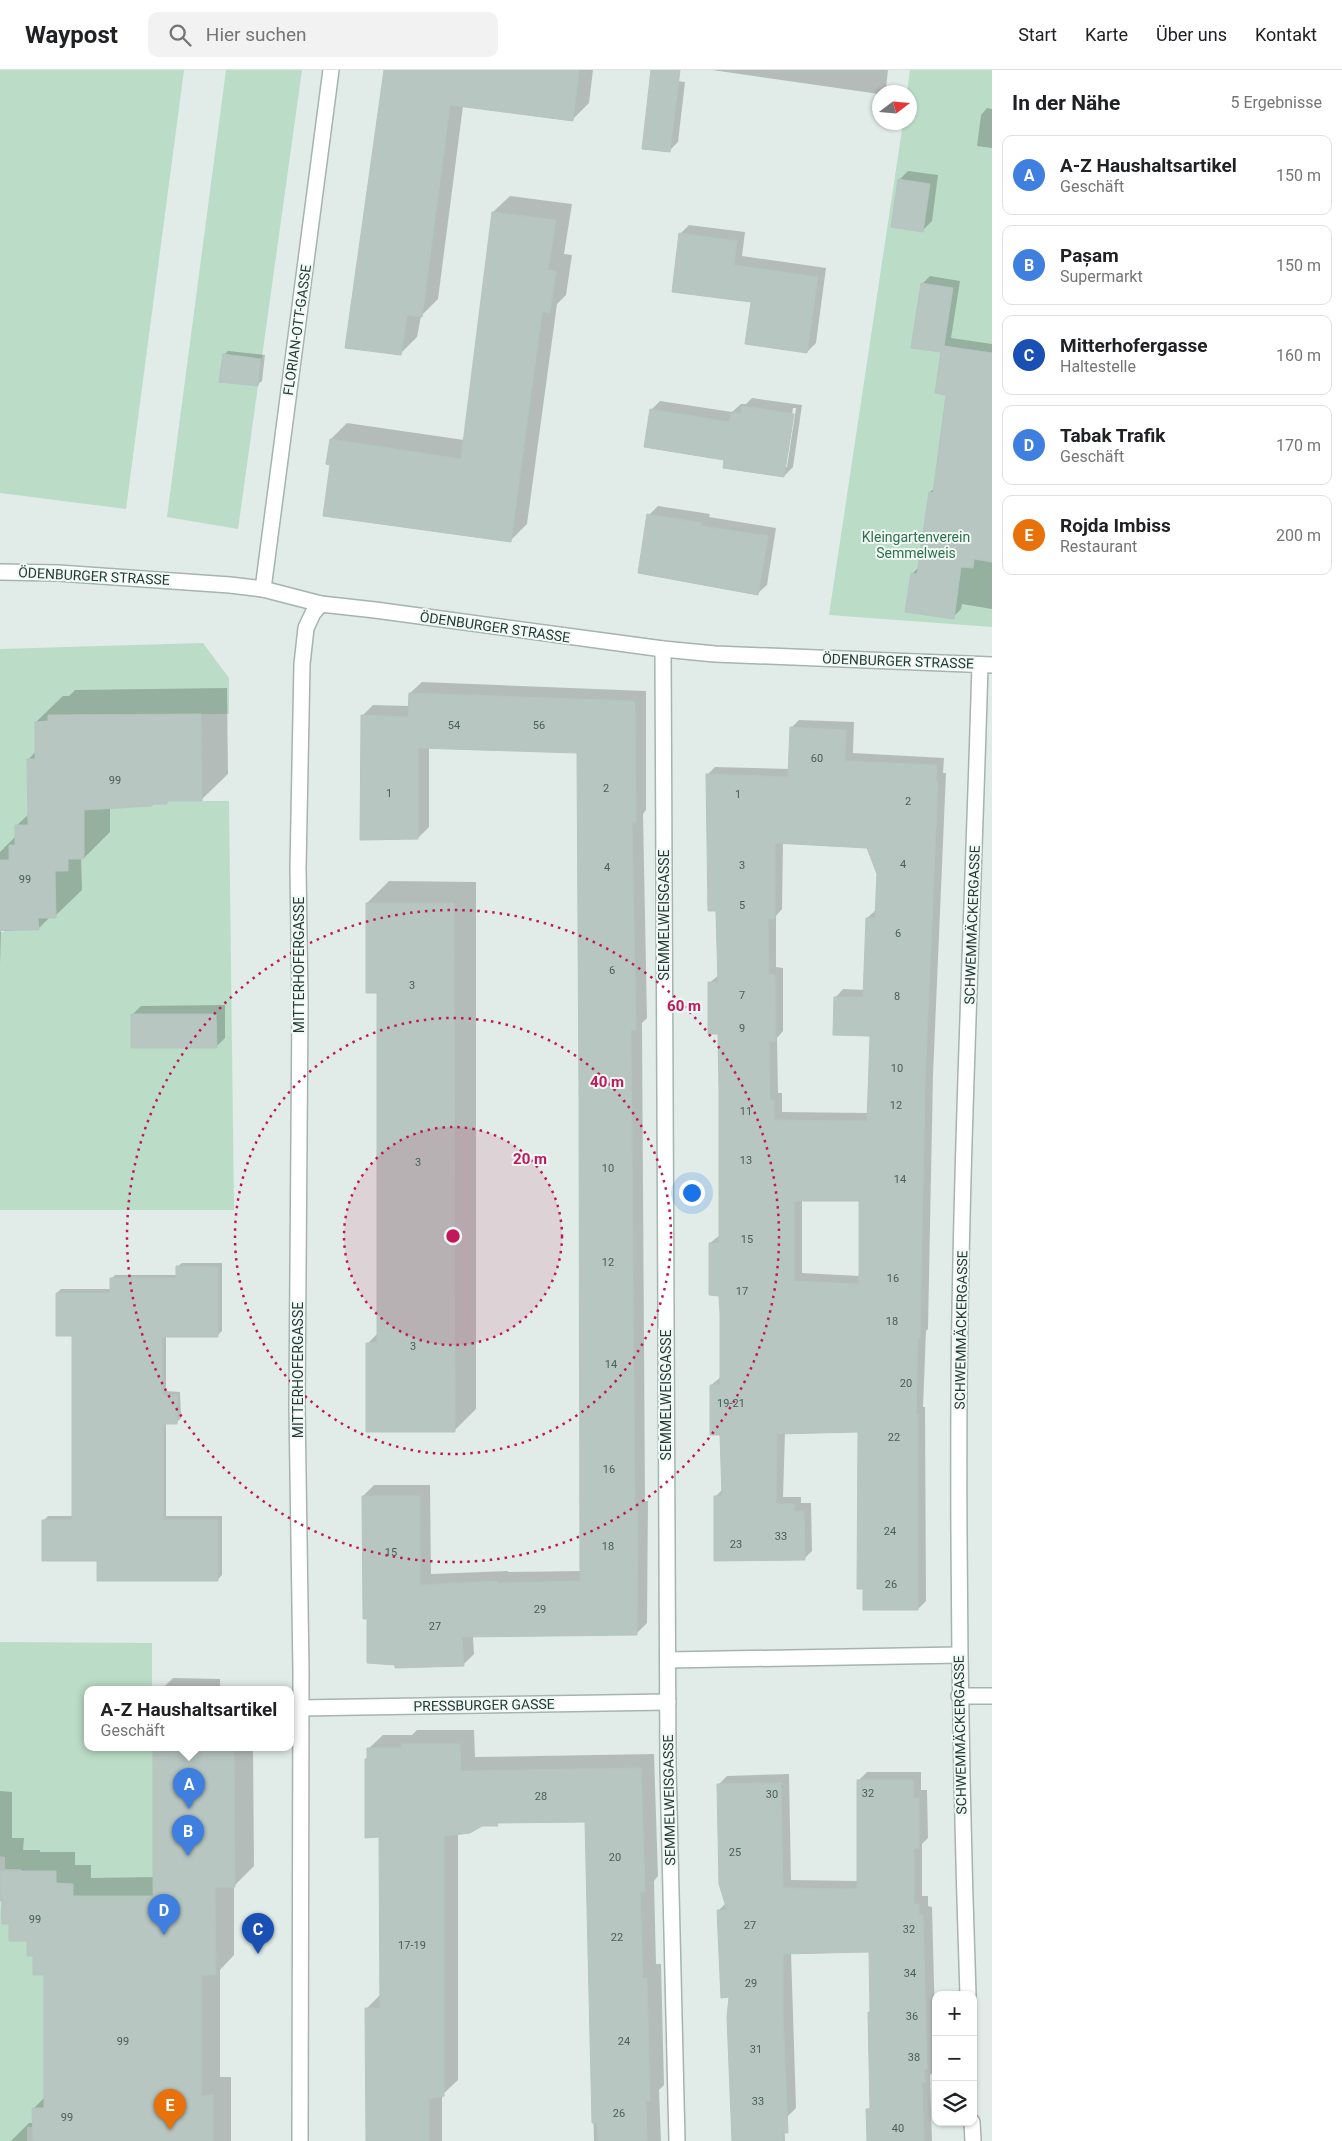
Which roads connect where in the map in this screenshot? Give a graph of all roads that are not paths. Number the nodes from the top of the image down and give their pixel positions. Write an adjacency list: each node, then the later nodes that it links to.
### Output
1 (331, 70): 3 (street, FLORIAN-OTT-GASSE)
2 (0, 572): 3 (street, ÖDENBURGER STRASSE)
3 (263, 590): 4 (street, ÖDENBURGER STRASSE)
4 (321, 604): 5 (street, ÖDENBURGER STRASSE); 12 (street, MITTERHOFERGASSE)
5 (663, 649): 6 (street, ÖDENBURGER STRASSE); 8 (street, SEMMELWEISGASSE)
6 (986, 665): 7 (street, SCHWEMMÄCKERGASSE)
7 (959, 1655): 8 (street); 9 (street, SCHWEMMÄCKERGASSE)
8 (668, 1660): 11 (street, SEMMELWEISGASSE)
9 (959, 1696): 10 (street); 13 (street, SCHWEMMÄCKERGASSE)
10 (992, 1696)
11 (668, 1702): 12 (street, PRESSBURGER GASSE); 16 (street, SEMMELWEISGASSE)
12 (300, 1708): 15 (street, MITTERHOFERGASSE)
13 (968, 1991)
14 (972, 2126): 17 (street)
15 (300, 2141)
16 (677, 2141)
17 (973, 2141)

